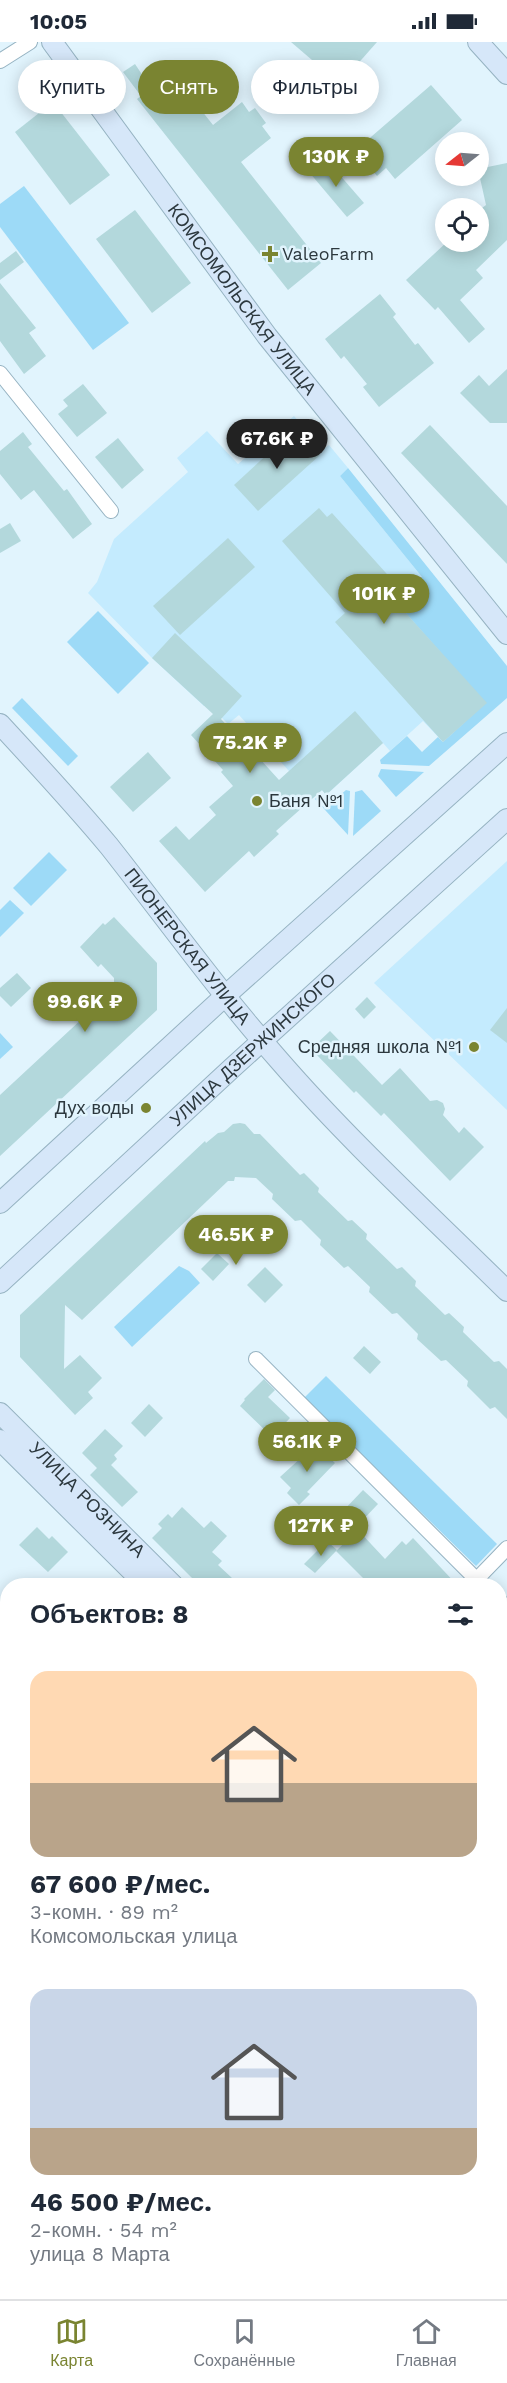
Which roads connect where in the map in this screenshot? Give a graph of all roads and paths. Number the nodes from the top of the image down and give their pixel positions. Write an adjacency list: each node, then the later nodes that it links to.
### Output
1 (30, 42): 4 (street)
2 (52, 42): 8 (main road, КОМСОМОЛЬСКАЯ УЛИЦА)
3 (478, 42): 5 (main road)
4 (0, 61)
5 (507, 74)
6 (0, 373): 7 (street)
7 (111, 511)
8 (507, 634)
9 (0, 724): 12 (main road, ПИОНЕРСКАЯ УЛИЦА)
10 (507, 742): 12 (main road)
11 (507, 819): 13 (main road, УЛИЦА ДЗЕРЖИНСКОГО)
12 (225, 996): 13 (main road, ПИОНЕРСКАЯ УЛИЦА); 14 (main road)
13 (262, 1041): 15 (main road, УЛИЦА ДЗЕРЖИНСКОГО); 16 (main road, ПИОНЕРСКАЯ УЛИЦА)
14 (0, 1203)
15 (0, 1283)
16 (507, 1291)
17 (256, 1359): 23 (street)
18 (0, 1413): 22 (main road, УЛИЦА РОЗНИНА)
19 (0, 1440): 21 (main road, УЛИЦА РОЗНИНА)
20 (507, 1548): 24 (street)
21 (139, 1578)
22 (166, 1578)
23 (476, 1578)
24 (483, 1578)

